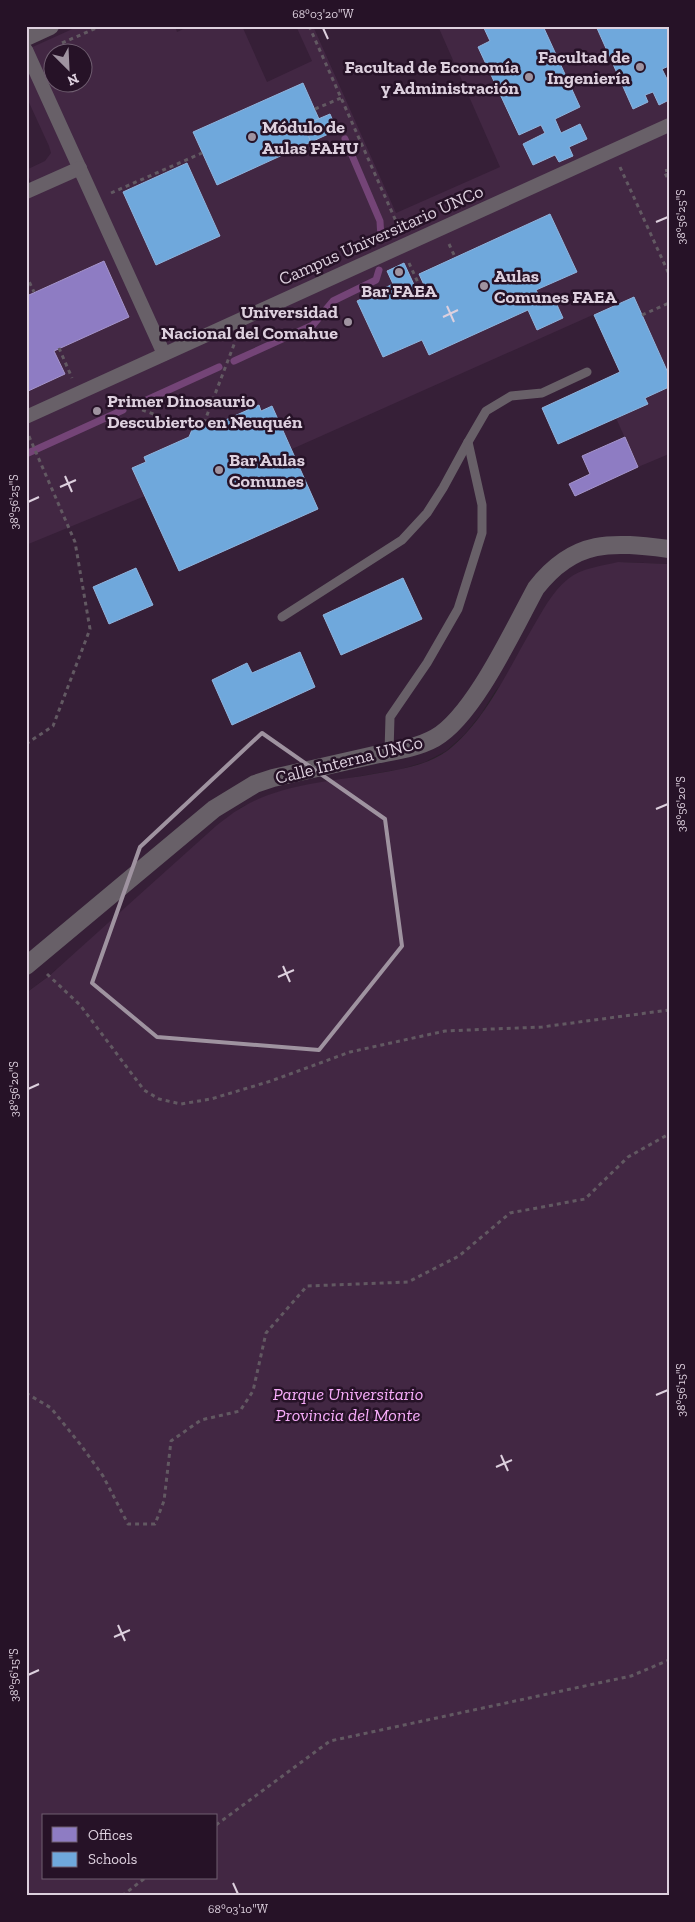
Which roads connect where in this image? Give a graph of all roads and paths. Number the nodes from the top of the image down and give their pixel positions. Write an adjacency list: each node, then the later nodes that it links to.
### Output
1 (50, 26): 3 (street)
2 (309, 26): 5 (path)
3 (26, 37)
4 (26, 50): 10 (street)
5 (341, 98): 6 (path); 15 (path)
6 (315, 109)
7 (669, 125): 8 (street, Campus Universitario UNCo)
8 (613, 151): 15 (street, Campus Universitario UNCo); 16 (path)
9 (202, 153): 14 (path)
10 (80, 168): 13 (street); 14 (street)
11 (669, 170): 12 (path)
12 (669, 181)
13 (26, 192)
14 (95, 200): 24 (street)
15 (404, 246): 18 (path); 22 (street, Campus Universitario UNCo)
16 (669, 274)
17 (26, 275): 19 (path)
18 (420, 287)
19 (34, 292)
20 (669, 303): 21 (path)
21 (642, 316)
22 (244, 318): 24 (street, Campus Universitario UNCo); 28 (path)
23 (59, 348): 26 (path)
24 (164, 354): 26 (street, Campus Universitario UNCo)
25 (587, 372): 31 (lane)
26 (82, 391): 27 (street, Campus Universitario UNCo); 29 (path)
27 (26, 417)
28 (204, 423)
29 (192, 428)
30 (31, 442): 34 (path)
31 (468, 442): 33 (lane); 35 (lane)
32 (669, 549): 35 (street, Calle Interna UNCo)
33 (282, 617)
34 (26, 744)
35 (388, 752): 36 (street, Calle Interna UNCo)
36 (30, 964): 37 (path)
37 (669, 1010)
38 (669, 1134): 39 (path)
39 (26, 1392)
40 (669, 1660): 41 (path)
41 (218, 1824)
42 (142, 1880): 43 (path)
43 (122, 1896)

